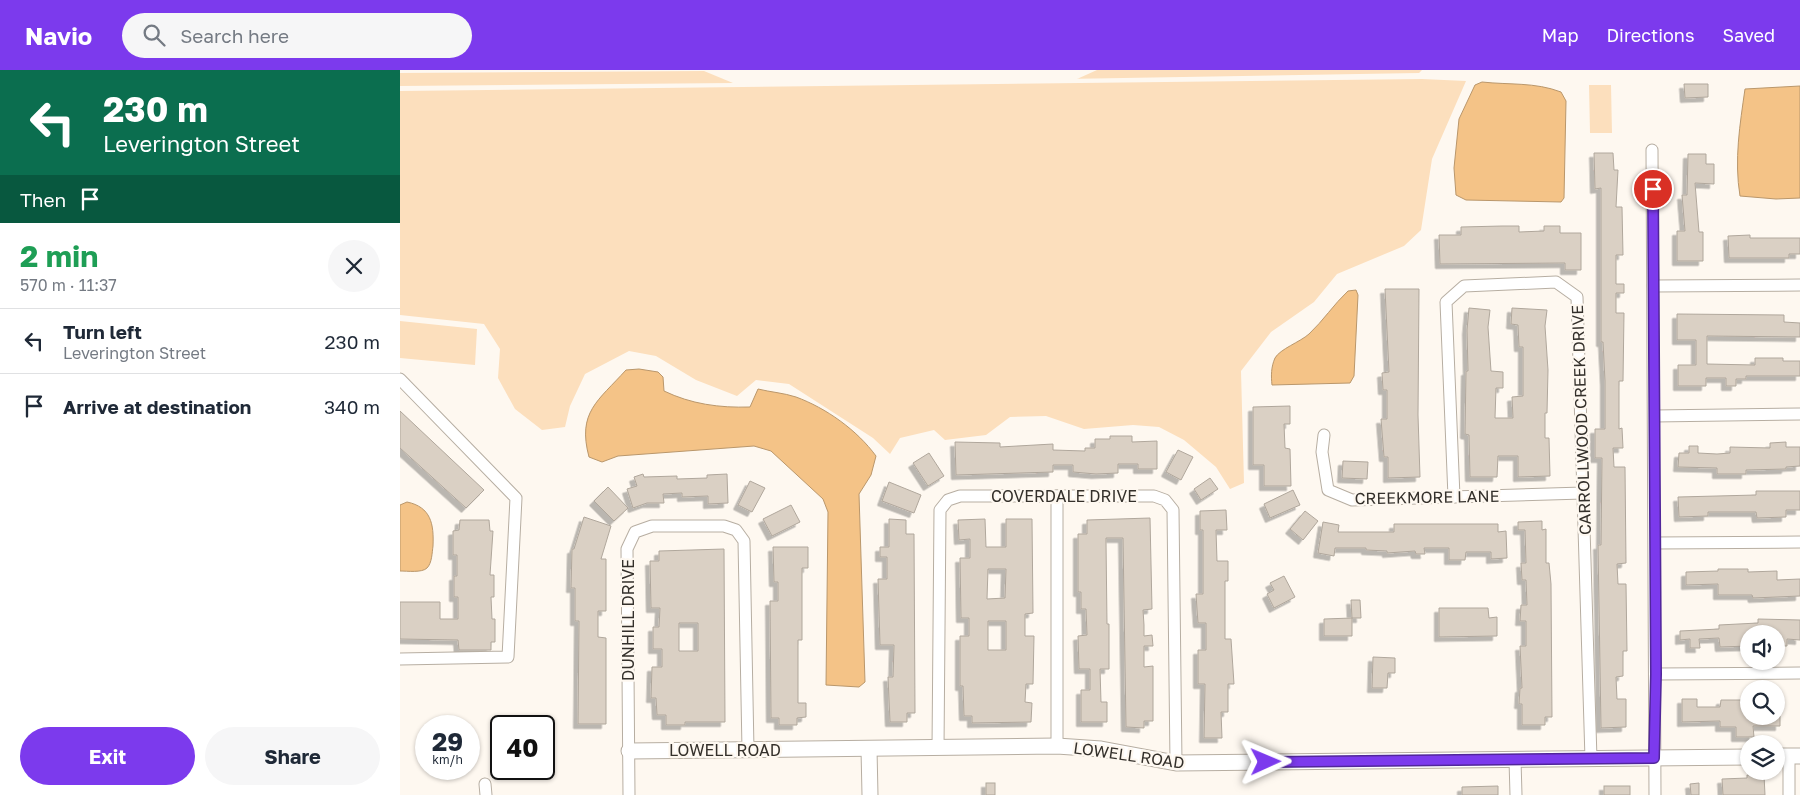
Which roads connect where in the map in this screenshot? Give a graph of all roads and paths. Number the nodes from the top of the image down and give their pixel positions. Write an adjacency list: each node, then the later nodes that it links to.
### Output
1 (1652, 150): 3 (street)
2 (1800, 285): 3 (street)
3 (1653, 286): 6 (street)
4 (400, 379): 13 (street)
5 (1800, 414): 6 (street)
6 (1654, 416): 12 (street)
7 (1324, 435): 10 (street, CREEKMORE LANE)
8 (1583, 494): 10 (street, CREEKMORE LANE); 10 (street, CARROLLWOOD CREEK DRIVE); 24 (street, CARROLLWOOD CREEK DRIVE)
9 (1057, 496): 16 (street); 17 (street, COVERDALE DRIVE); 26 (street, COVERDALE DRIVE)
10 (1454, 497)
11 (1800, 542): 12 (street)
12 (1655, 543): 15 (street)
13 (400, 659)
14 (1800, 673): 15 (street)
15 (1656, 674): 23 (street)
16 (1057, 746): 17 (street, LOWELL ROAD); 26 (street, LOWELL ROAD)
17 (938, 748): 18 (street, LOWELL ROAD)
18 (869, 749): 19 (street, LOWELL ROAD); 28 (street)
19 (748, 750): 20 (street, LOWELL ROAD); 20 (street, DUNHILL DRIVE)
20 (629, 751): 27 (street, DUNHILL DRIVE)
21 (1788, 756): 31 (street)
22 (1740, 757): 23 (street, LOWELL ROAD)
23 (1654, 758): 24 (street, LOWELL ROAD); 30 (street)
24 (1591, 759): 25 (street, LOWELL ROAD)
25 (1515, 760): 26 (street, LOWELL ROAD); 29 (street)
26 (1176, 763)
27 (629, 795)
28 (870, 795)
29 (1516, 795)
30 (1655, 795)
31 (1789, 795)

